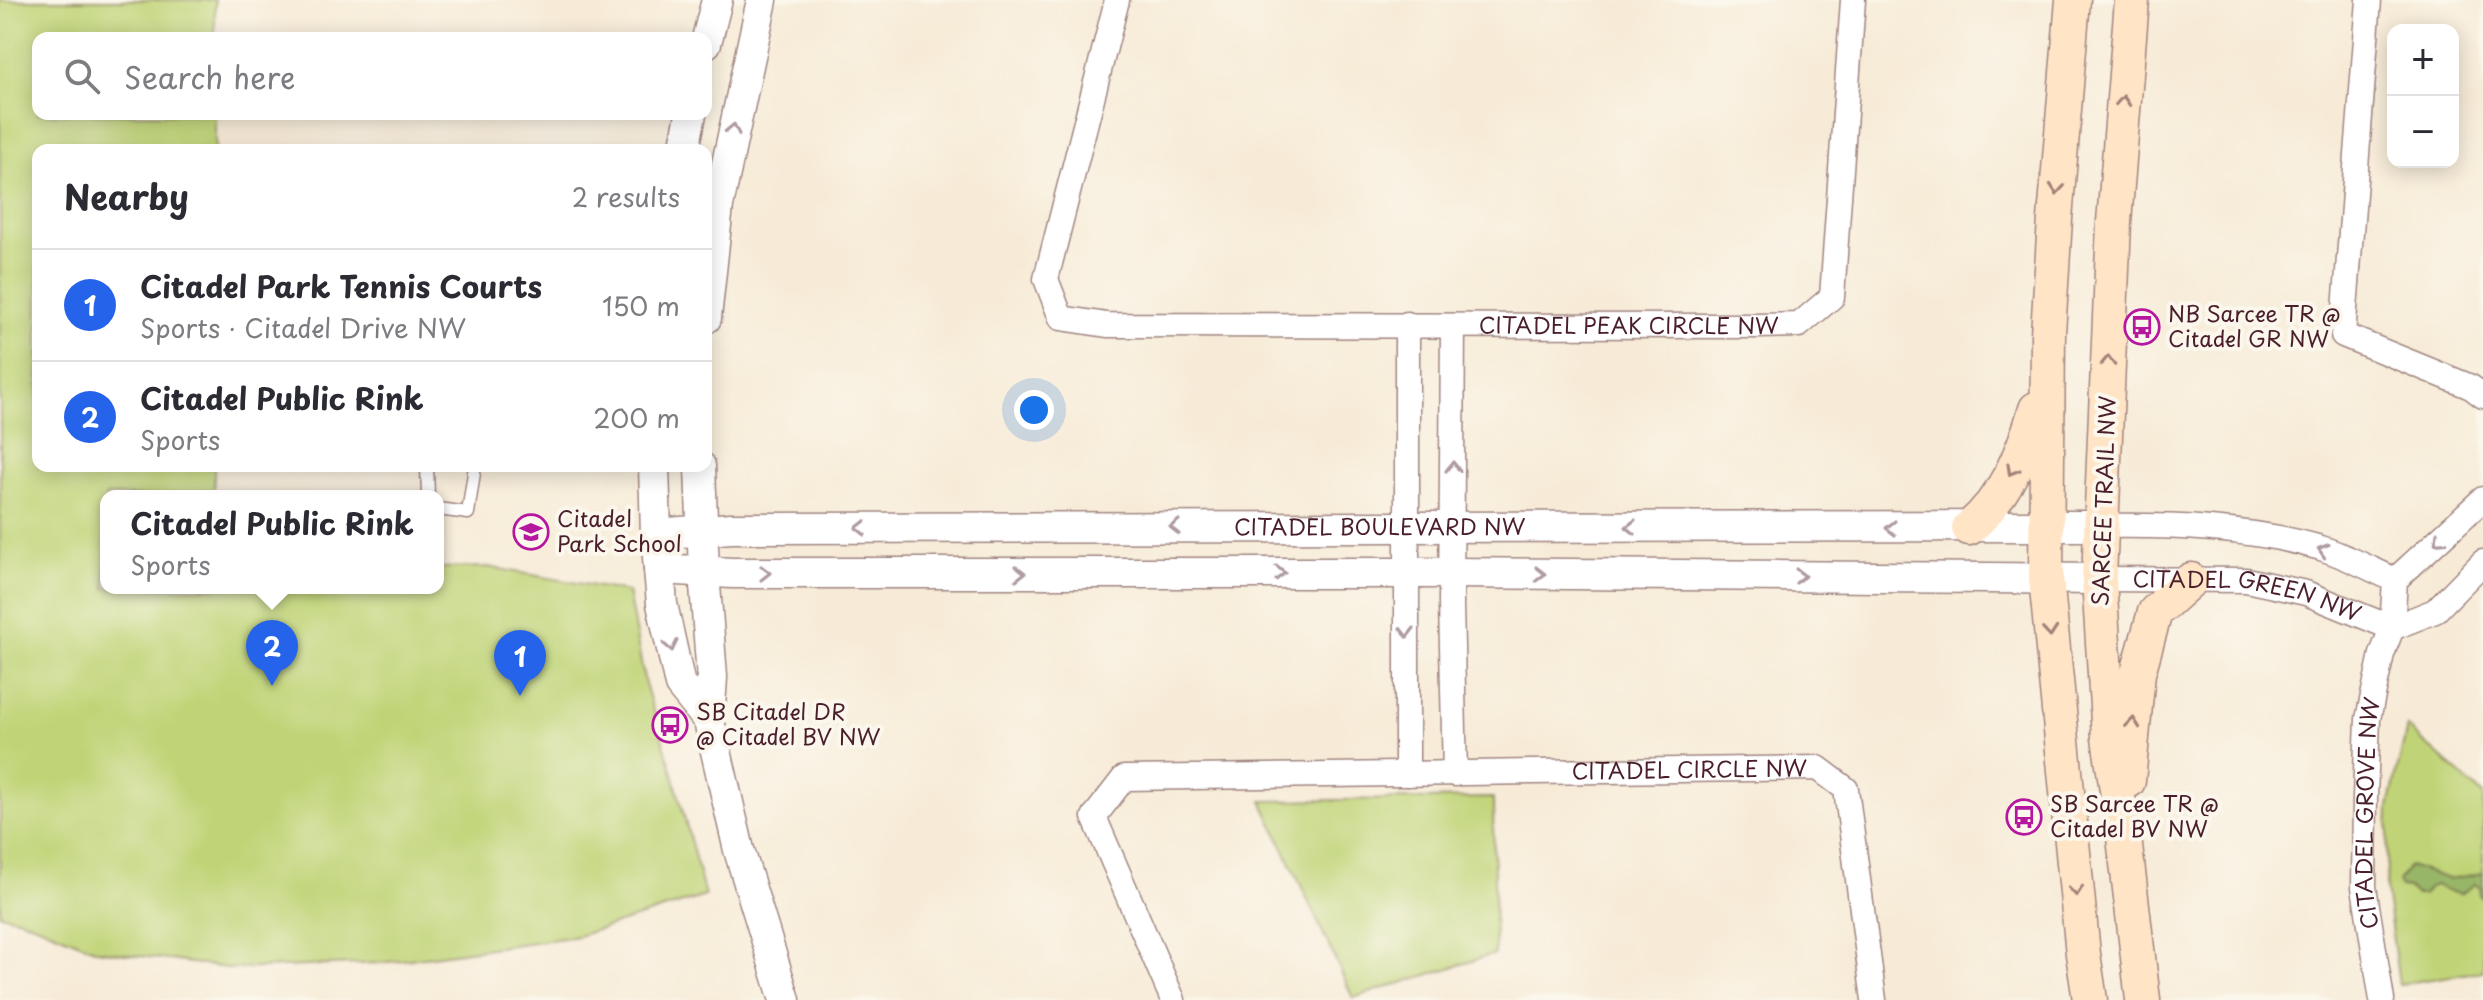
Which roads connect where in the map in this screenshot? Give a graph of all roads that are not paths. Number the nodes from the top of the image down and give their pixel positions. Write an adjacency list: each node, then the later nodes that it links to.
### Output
1 (717, 0): 8 (street)
2 (762, 0): 11 (street, one-way to 2)
3 (1117, 0): 12 (street, CITADEL PEAK CIRCLE NW)
4 (1853, 0): 13 (street, CITADEL PEAK CIRCLE NW)
5 (2073, 0): 14 (main road, one-way to 14)
6 (2132, 0): 22 (main road, SARCEE TRAIL NW, one-way to 6)
7 (2369, 0): 15 (street)
8 (709, 32)
9 (690, 120): 10 (street)
10 (685, 144)
11 (712, 205)
12 (1407, 324): 13 (street, CITADEL PEAK CIRCLE NW); 21 (street)
13 (1453, 326): 23 (street, CITADEL PEAK CIRCLE NW, one-way to 13)
14 (2048, 370): 24 (main road); 25 (main road, one-way to 25)
15 (2483, 396)
16 (474, 472): 20 (lane)
17 (654, 472): 27 (street)
18 (700, 472): 26 (street)
19 (2483, 499): 36 (street, one-way to 36)
20 (444, 510)
21 (1407, 526): 23 (street, CITADEL BOULEVARD NW); 26 (street, CITADEL BOULEVARD NW, one-way to 26); 31 (street)
22 (2102, 526): 24 (street, CITADEL BOULEVARD NW); 34 (main road, SARCEE TRAIL NW); 36 (street, one-way to 22)
23 (1453, 527): 25 (street, CITADEL BOULEVARD NW, one-way to 23); 32 (street, CITADEL PEAK CIRCLE NW)
24 (2046, 527): 25 (street, CITADEL BOULEVARD NW); 33 (main road)
25 (1969, 528)
26 (703, 530): 27 (street, CITADEL BOULEVARD NW); 30 (street)
27 (656, 534): 29 (street)
28 (2483, 562): 37 (street)
29 (659, 569): 30 (street, CITADEL BOULEVARD NW); 38 (street, one-way to 38)
30 (704, 572): 31 (street, CITADEL BOULEVARD NW, one-way to 31); 38 (street)
31 (1406, 573): 32 (street, CITADEL BOULEVARD NW); 39 (street, one-way to 39)
32 (1453, 573): 33 (street, CITADEL BOULEVARD NW, one-way to 33); 40 (street)
33 (2046, 578): 34 (street, CITADEL BOULEVARD NW); 45 (main road, one-way to 45)
34 (2099, 579): 35 (street, CITADEL GREEN NW); 41 (main road, SARCEE TRAIL NW)
35 (2191, 580): 37 (street, CITADEL GREEN NW); 41 (main road, one-way to 35)
36 (2395, 580): 37 (street, CITADEL GREEN NW)
37 (2392, 628): 47 (street, CITADEL GROVE NW)
38 (709, 721): 42 (street)
39 (1407, 774): 40 (street, CITADEL CIRCLE NW); 43 (street, CITADEL CIRCLE NW)
40 (1455, 774): 44 (street, CITADEL CIRCLE NW)
41 (2123, 829): 46 (main road, SARCEE TRAIL NW)
42 (785, 1000)
43 (1173, 1000)
44 (1874, 1000)
45 (2090, 1000)
46 (2143, 1000)
47 (2382, 1000)

